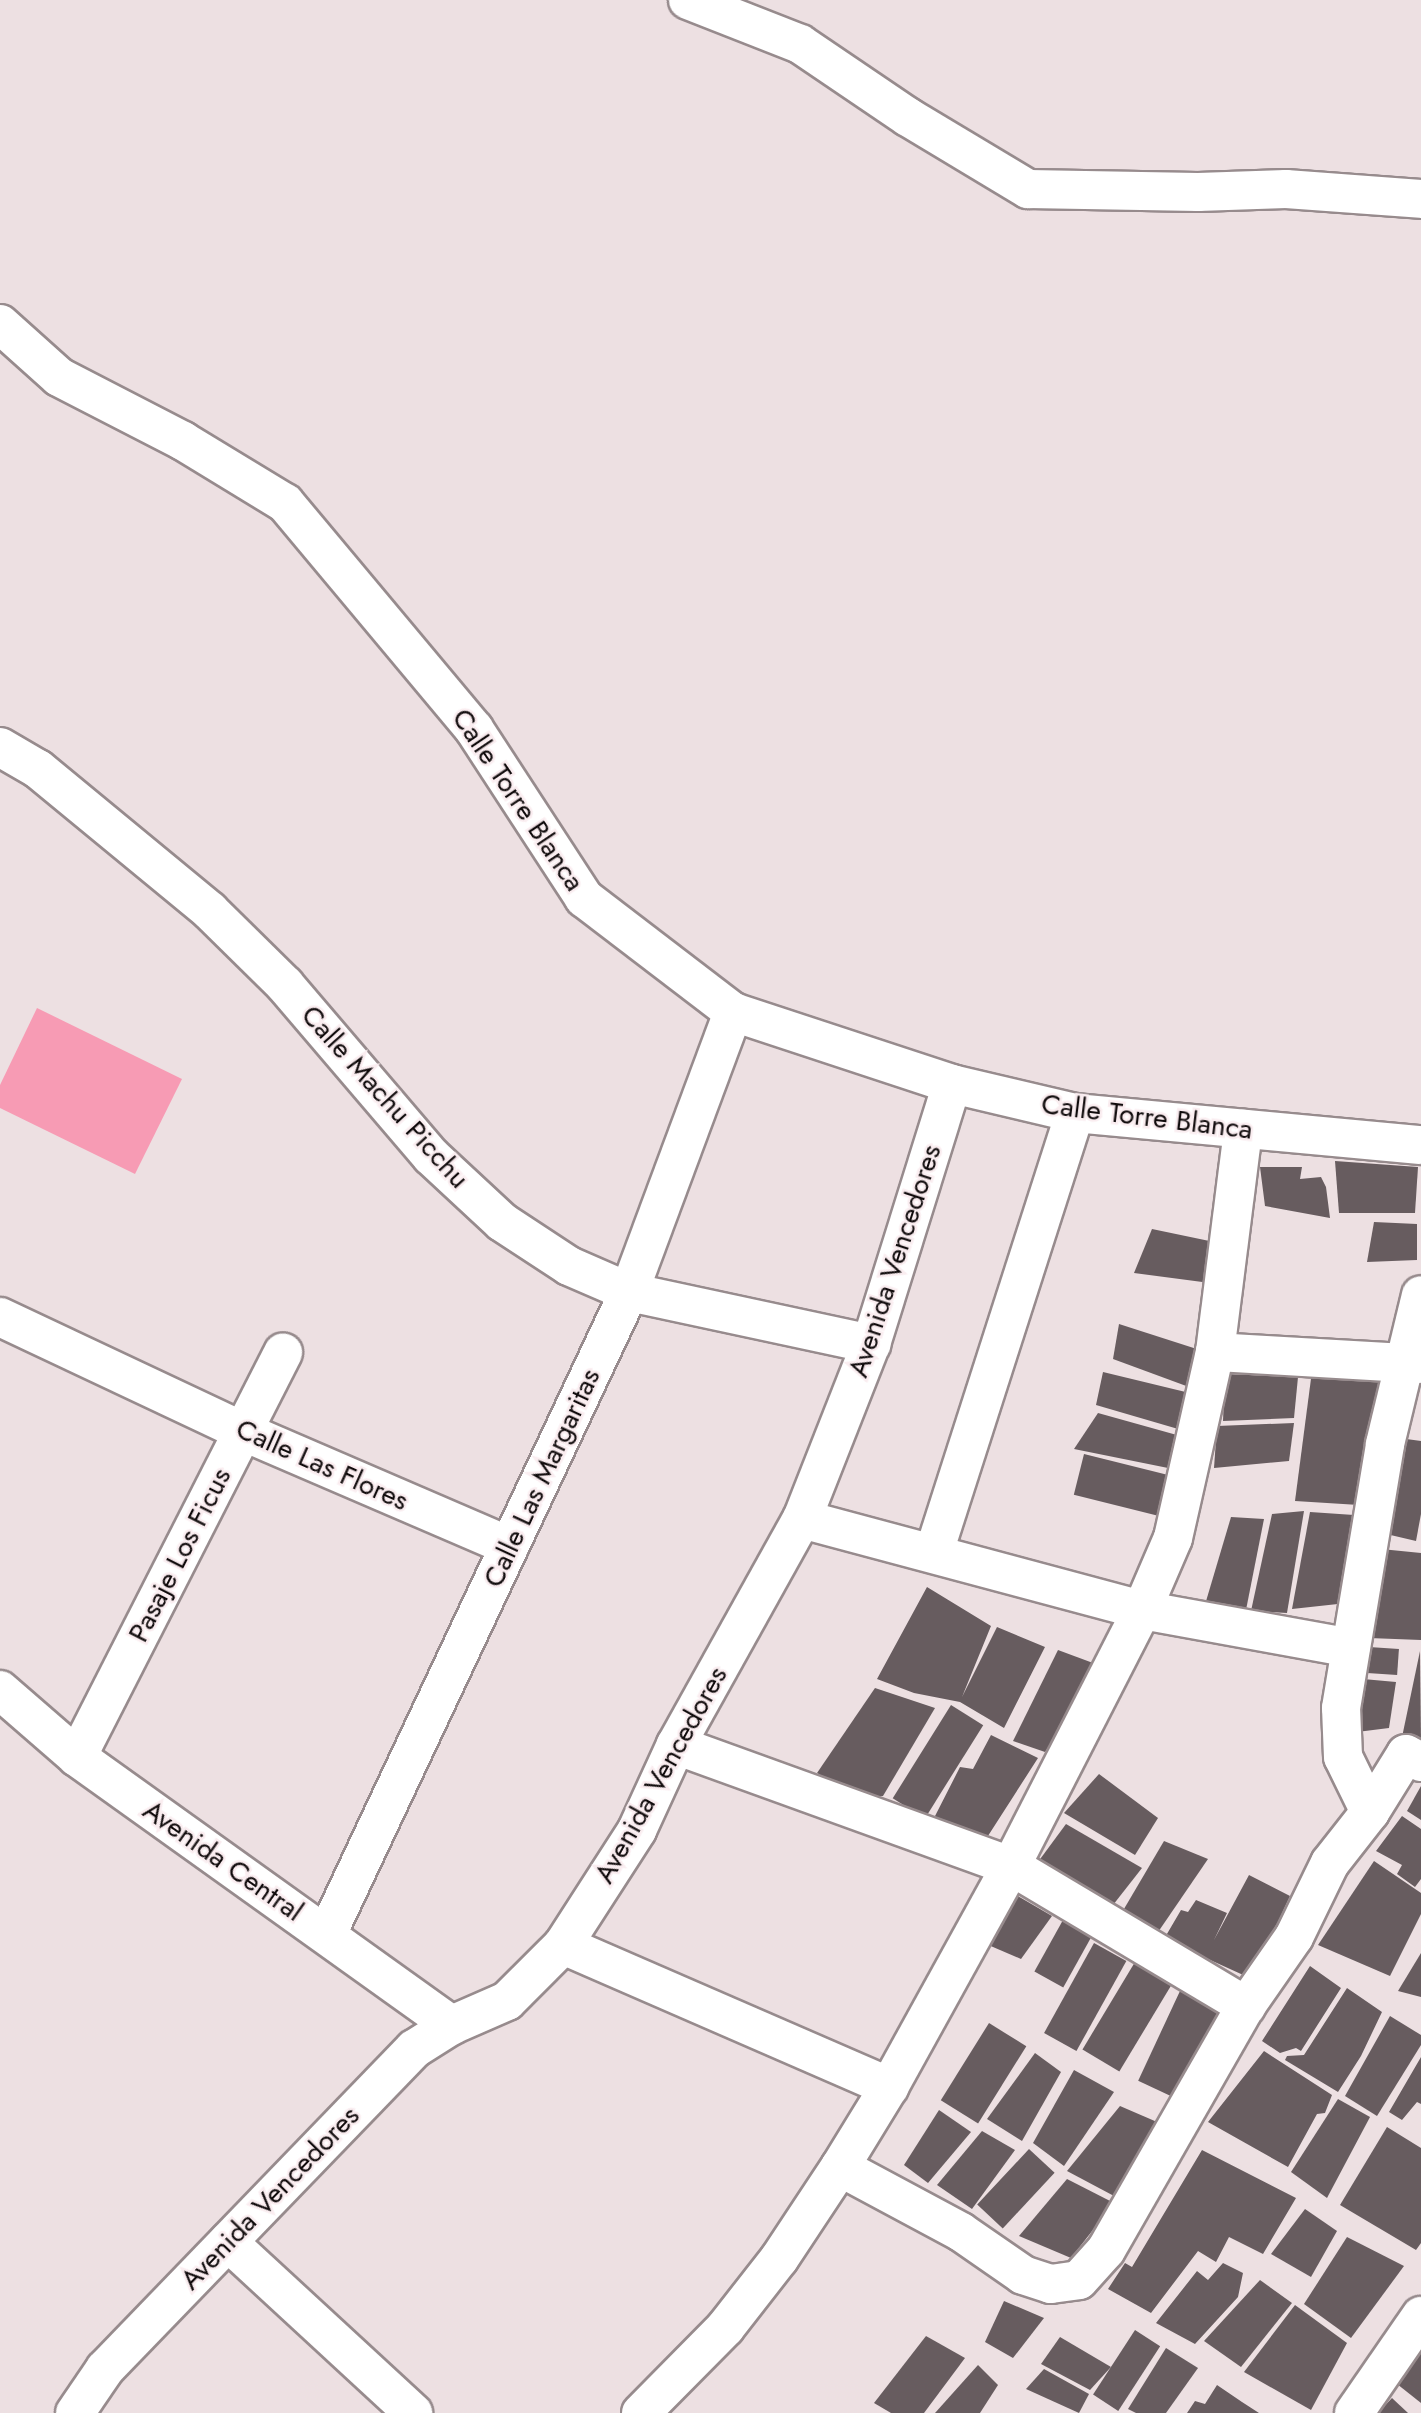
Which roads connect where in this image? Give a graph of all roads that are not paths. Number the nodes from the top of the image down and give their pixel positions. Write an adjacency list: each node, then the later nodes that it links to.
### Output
1 (688, 0): 2 (street)
2 (1421, 198)
3 (0, 324): 5 (street, Calle Torre Blanca)
4 (0, 747): 10 (street, Calle Machu Picchu)
5 (733, 1012): 6 (street, Calle Torre Blanca); 10 (street, Calle Las Margaritas)
6 (952, 1084): 7 (street, Calle Torre Blanca); 13 (street, Avenida Vencedores)
7 (1074, 1113): 8 (street, Calle Torre Blanca); 20 (street)
8 (1243, 1129): 9 (street, Calle Torre Blanca); 15 (street)
9 (1421, 1145)
10 (629, 1292): 13 (street, Calle Machu Picchu); 19 (street, Calle Las Margaritas)
11 (1421, 1295): 16 (street)
12 (10, 1322): 17 (street, Calle Las Flores)
13 (871, 1344): 18 (street, Avenida Vencedores)
14 (283, 1352): 17 (street, Pasaje Los Ficus)
15 (1215, 1352): 16 (street); 21 (street)
16 (1413, 1363): 22 (street)
17 (242, 1431): 19 (street, Calle Las Flores); 25 (street, Pasaje Los Ficus)
18 (802, 1519): 20 (street); 24 (street, Avenida Vencedores)
19 (509, 1546): 29 (street, Calle Las Margaritas)
20 (934, 1552): 21 (street)
21 (1142, 1611): 22 (street); 28 (street)
22 (1351, 1648): 27 (street)
23 (0, 1690): 25 (street, Avenida Central)
24 (676, 1745): 28 (street); 30 (street, Avenida Vencedores)
25 (76, 1757): 29 (street, Avenida Central)
26 (1421, 1762): 27 (street)
27 (1370, 1812): 31 (street)
28 (1011, 1866): 31 (street); 33 (street)
29 (327, 1934): 32 (street, Avenida Central)
30 (563, 1945): 32 (street, Avenida Vencedores); 33 (street)
31 (1245, 2006): 34 (street)
32 (452, 2025): 35 (street, Avenida Vencedores)
33 (889, 2087): 34 (street)
34 (840, 2166): 39 (street)
35 (228, 2242): 37 (street, Avenida Vencedores); 38 (street)
36 (1421, 2316): 40 (street)
37 (75, 2413)
38 (413, 2413)
39 (640, 2413)
40 (1354, 2413)

